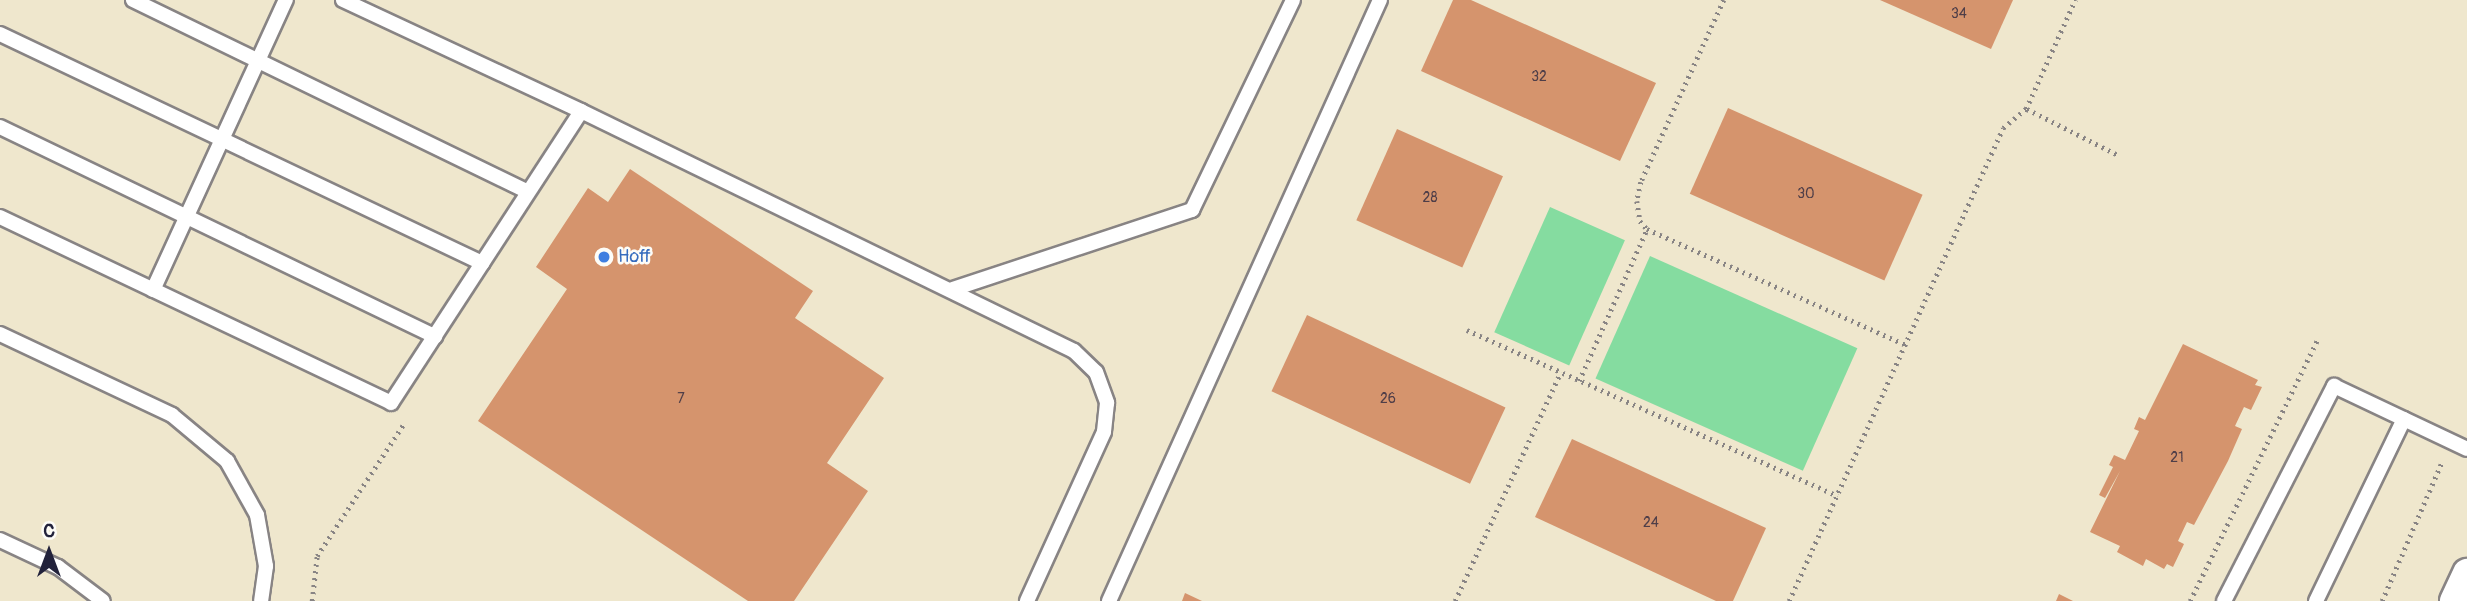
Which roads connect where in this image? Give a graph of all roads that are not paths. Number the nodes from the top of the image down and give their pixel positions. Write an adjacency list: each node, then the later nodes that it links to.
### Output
1 (133, 0): 7 (lane)
2 (286, 0): 7 (lane)
3 (343, 0): 8 (lane)
4 (1293, 0): 15 (lane)
5 (1380, 0): 26 (lane)
6 (0, 34): 10 (lane)
7 (258, 60): 10 (lane); 11 (lane)
8 (581, 111): 11 (lane); 15 (lane)
9 (0, 127): 12 (lane)
10 (222, 139): 12 (lane); 14 (lane)
11 (528, 192): 14 (lane)
12 (187, 216): 16 (lane); 18 (lane)
13 (0, 217): 16 (lane)
14 (482, 263): 18 (lane)
15 (953, 289): 25 (lane)
16 (153, 290): 18 (lane)
17 (0, 334): 24 (lane)
18 (435, 335)
19 (2404, 419): 20 (lane); 27 (lane); 28 (lane)
20 (2467, 449)
21 (0, 540): 23 (lane)
22 (2467, 573): 29 (street)
23 (103, 601)
24 (261, 601)
25 (1027, 601)
26 (1109, 601)
27 (2224, 601)
28 (2316, 601)
29 (2454, 601)

